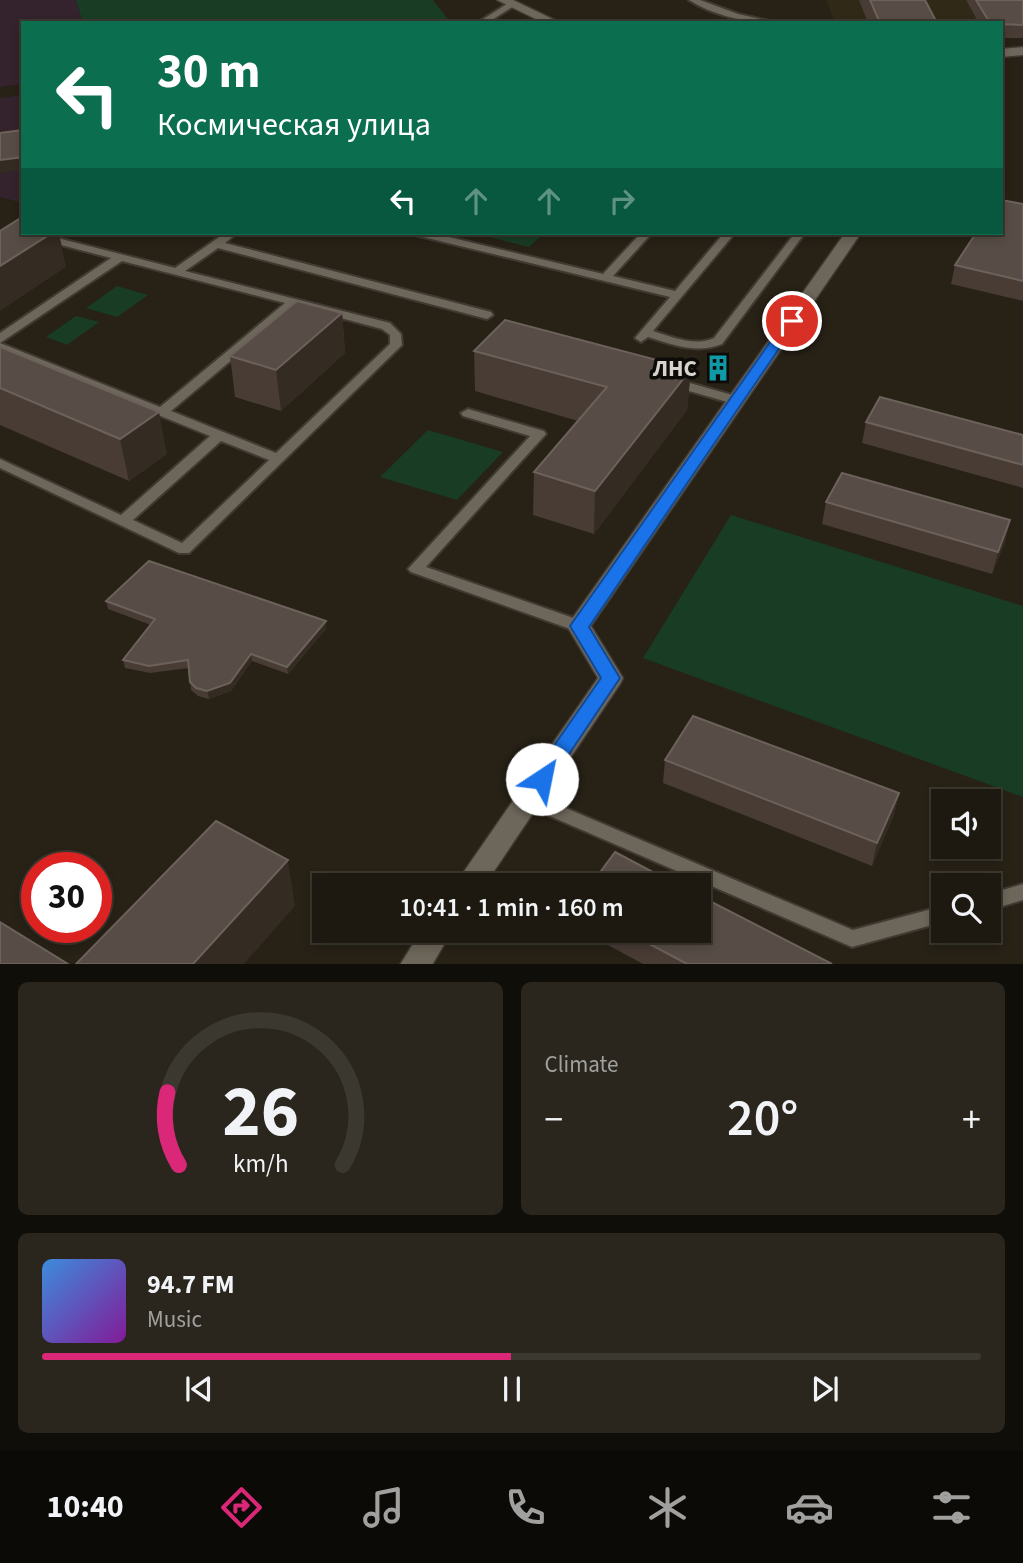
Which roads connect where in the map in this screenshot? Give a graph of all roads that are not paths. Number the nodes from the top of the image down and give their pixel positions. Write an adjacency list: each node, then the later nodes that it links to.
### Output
1 (693, 0): 5 (lane)
2 (508, 2): 3 (street); 4 (lane)
3 (535, 20)
4 (484, 21)
5 (763, 21)
6 (1023, 51): 7 (street)
7 (1003, 53)
8 (34, 235): 16 (lane)
9 (229, 235): 15 (lane)
10 (427, 235): 18 (lane)
11 (645, 235): 18 (lane)
12 (728, 235): 19 (lane)
13 (798, 235): 19 (lane)
14 (852, 235): 25 (street)
15 (216, 244): 17 (lane); 21 (lane)
16 (120, 257): 17 (lane); 22 (lane)
17 (176, 272): 20 (lane)
18 (605, 278): 19 (lane)
19 (677, 295)
20 (293, 302): 26 (lane); 29 (lane)
21 (487, 315)
22 (0, 339)
23 (0, 347): 26 (lane)
24 (662, 379): 25 (lane)
25 (738, 401): 32 (street)
26 (162, 412): 28 (lane)
27 (468, 413): 32 (lane)
28 (219, 435): 29 (lane); 31 (lane)
29 (278, 459): 31 (lane)
30 (0, 463): 31 (lane)
31 (123, 521)
32 (579, 626): 33 (street)
33 (528, 799): 34 (street); 37 (lane)
34 (477, 873)
35 (1023, 892): 36 (lane)
36 (1001, 898)
37 (931, 917)
38 (429, 943): 39 (street)
39 (415, 964)

